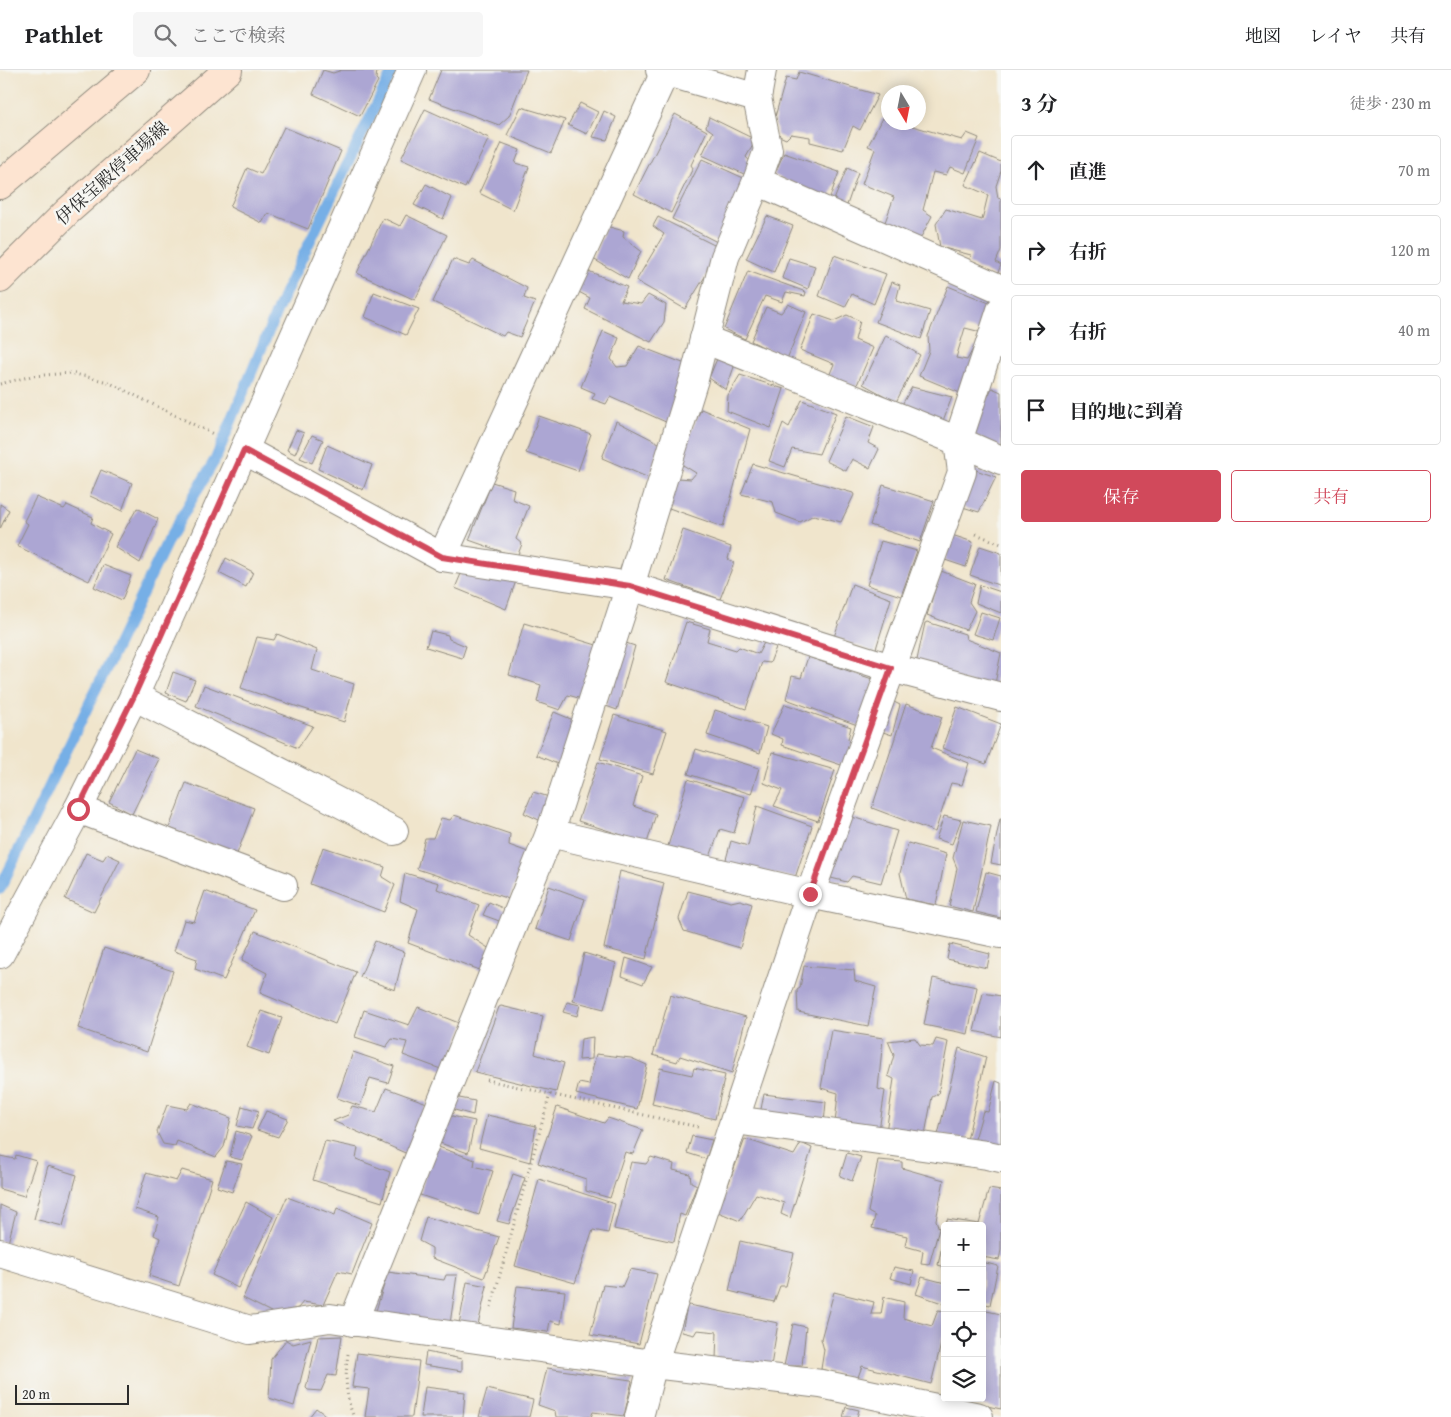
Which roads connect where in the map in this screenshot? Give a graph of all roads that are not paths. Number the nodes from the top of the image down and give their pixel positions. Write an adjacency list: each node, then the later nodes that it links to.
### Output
1 (136, 70): 8 (main road)
2 (228, 70): 9 (main road, 伊保宝殿停車場線)
3 (412, 70): 14 (street)
4 (762, 70): 6 (street)
5 (663, 71): 6 (street); 16 (street)
6 (758, 98): 7 (street)
7 (757, 180): 10 (street); 12 (street)
8 (0, 185)
9 (0, 279)
10 (1001, 290)
11 (1001, 310): 13 (street)
12 (704, 338): 13 (street); 17 (street)
13 (958, 440): 15 (street); 18 (street)
14 (244, 450): 16 (street); 19 (street)
15 (1001, 460)
16 (442, 557): 17 (street)
17 (630, 586): 18 (street); 23 (street)
18 (891, 668): 20 (street); 25 (street)
19 (134, 696): 21 (street); 22 (street)
20 (1001, 698)
21 (78, 809): 24 (street); 27 (street)
22 (394, 831)
23 (550, 833): 25 (street); 31 (street)
24 (283, 886)
25 (810, 894): 26 (street); 28 (street)
26 (1001, 934)
27 (0, 954)
28 (733, 1127): 29 (street); 32 (street)
29 (1001, 1158)
30 (0, 1253): 31 (street)
31 (353, 1322): 32 (street)
32 (653, 1364): 33 (street); 34 (street)
33 (639, 1417)
34 (979, 1417)

